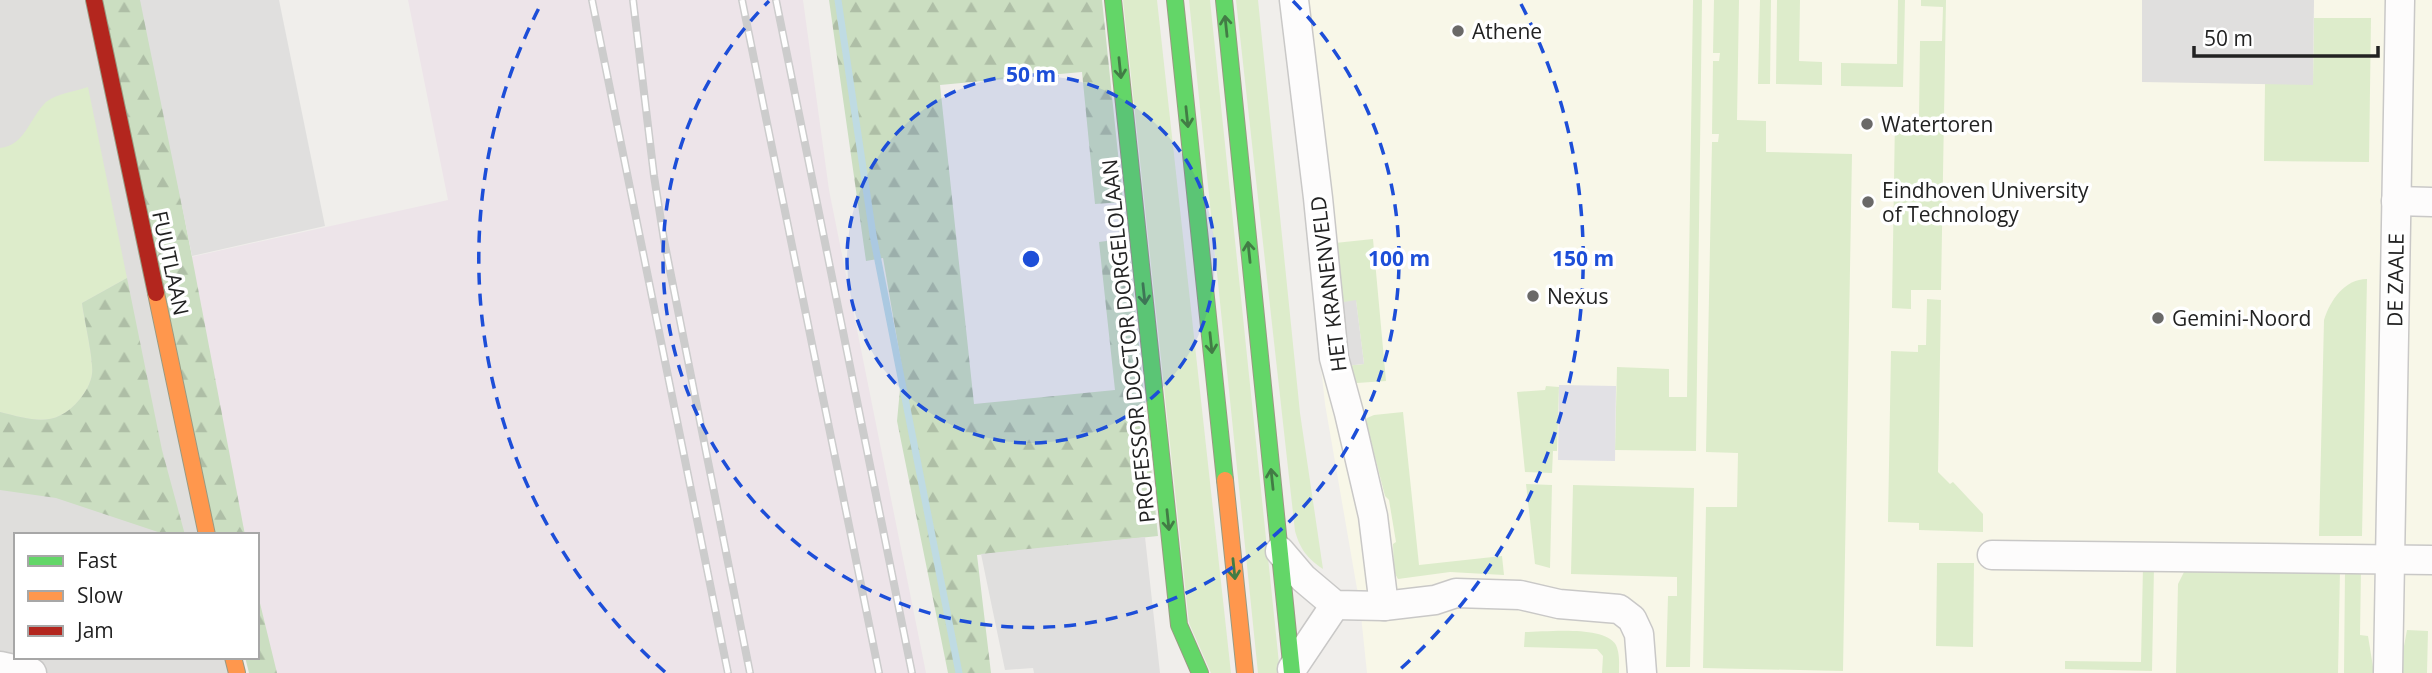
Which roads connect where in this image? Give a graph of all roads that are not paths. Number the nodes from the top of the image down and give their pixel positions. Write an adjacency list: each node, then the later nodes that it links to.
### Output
1 (94, 0): 9 (main road, FUUTLAAN)
2 (1113, 0): 19 (main road, PROFESSOR DOCTOR DORGELOLAAN, one-way to 19)
3 (1175, 0): 20 (main road, one-way to 20)
4 (1223, 0): 10 (main road, one-way to 4)
5 (1294, 0): 15 (street, HET KRANENVELD)
6 (2400, 0): 7 (street, DE ZAALE)
7 (2396, 201): 8 (street); 12 (street, DE ZAALE)
8 (2432, 202)
9 (207, 533)
10 (1280, 551): 14 (street); 17 (main road)
11 (1992, 555): 12 (street)
12 (2390, 560): 13 (street); 22 (street, DE ZAALE)
13 (2432, 560)
14 (1335, 604): 15 (street); 17 (street)
15 (1384, 606): 21 (street)
16 (0, 666): 18 (street)
17 (1292, 671)
18 (32, 673)
19 (1200, 673)
20 (1245, 673)
21 (1642, 673)
22 (2388, 673)

